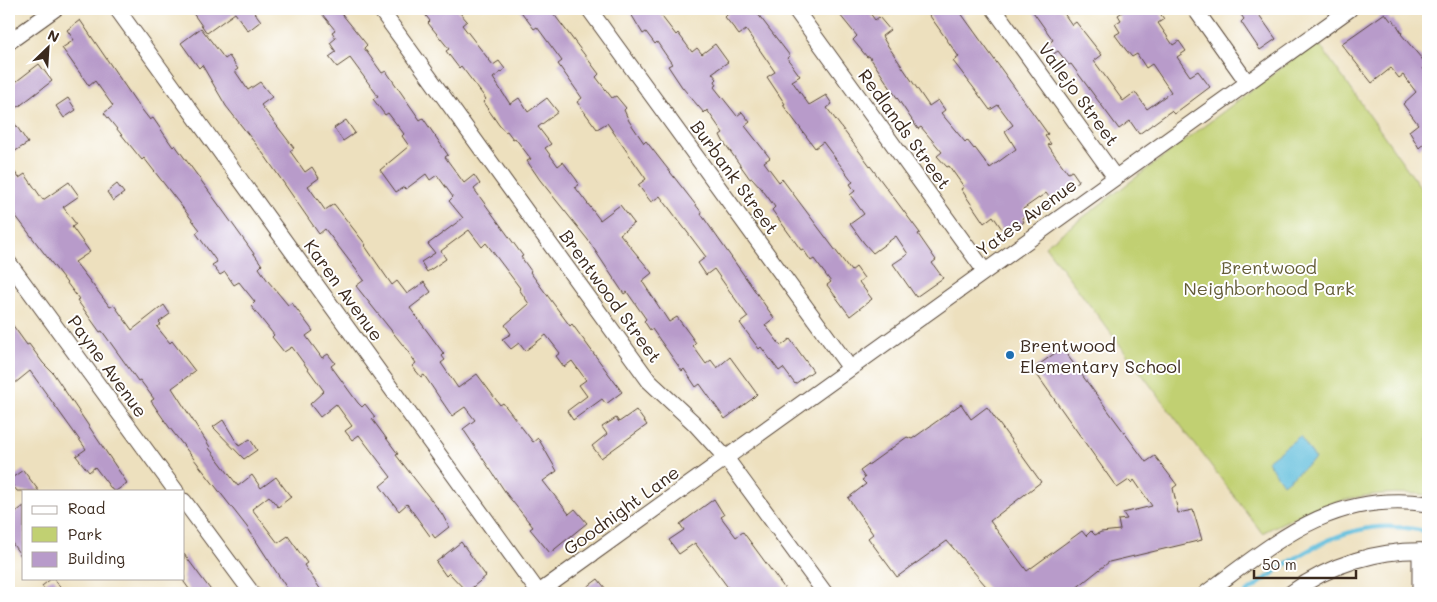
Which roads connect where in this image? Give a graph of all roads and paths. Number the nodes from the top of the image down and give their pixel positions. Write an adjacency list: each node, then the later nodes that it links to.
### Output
1 (55, 9): 9 (street)
2 (117, 9): 21 (street, Karen Avenue)
3 (380, 9): 15 (street, Brentwood Street)
4 (589, 9): 14 (street, Burbank Street)
5 (795, 9): 13 (street, Redlands Street)
6 (994, 9): 11 (street, Vallejo Street)
7 (1195, 9): 10 (street)
8 (1350, 9): 10 (street, Yates Avenue)
9 (9, 42)
10 (1247, 82): 11 (street, Yates Avenue)
11 (1115, 177): 13 (street, Yates Avenue)
12 (9, 263): 16 (street, Payne Avenue)
13 (984, 270): 14 (street, Yates Avenue)
14 (850, 368): 15 (street, Yates Avenue)
15 (726, 458): 21 (street, Goodnight Lane); 22 (street, Brentwood Street)
16 (175, 490)
17 (185, 502): 20 (street)
18 (1428, 504): 23 (street)
19 (1424, 551): 24 (street); 25 (street)
20 (252, 593)
21 (539, 593)
22 (826, 593)
23 (1206, 593)
24 (1290, 593)
25 (1420, 593)

